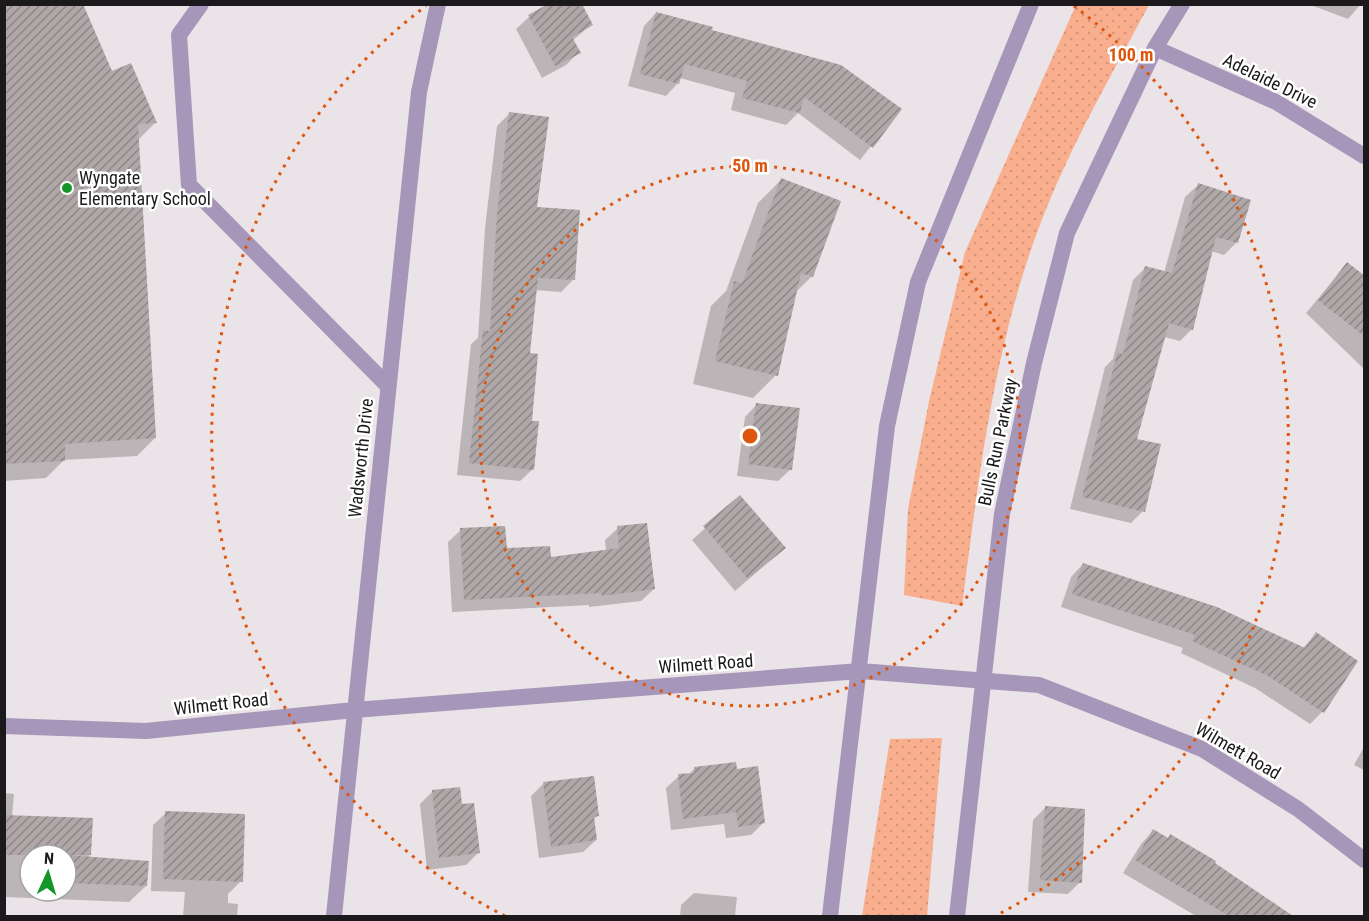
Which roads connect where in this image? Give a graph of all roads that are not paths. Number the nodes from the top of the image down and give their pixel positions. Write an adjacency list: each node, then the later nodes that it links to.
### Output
1 (201, 4): 7 (street)
2 (438, 4): 7 (street, Wadsworth Drive)
3 (1031, 4): 8 (street)
4 (1182, 4): 5 (street, Bulls Run Parkway)
5 (1155, 48): 6 (street, Adelaide Drive); 9 (street, Bulls Run Parkway)
6 (1365, 156)
7 (388, 386): 10 (street, Wadsworth Drive)
8 (860, 671): 9 (street, Wilmett Road); 10 (street, Wilmett Road); 14 (street)
9 (985, 681): 12 (street, Wilmett Road); 15 (street, Bulls Run Parkway)
10 (354, 710): 11 (street, Wilmett Road); 13 (street, Wadsworth Drive)
11 (4, 726)
12 (1365, 860)
13 (334, 916)
14 (830, 916)
15 (957, 916)

